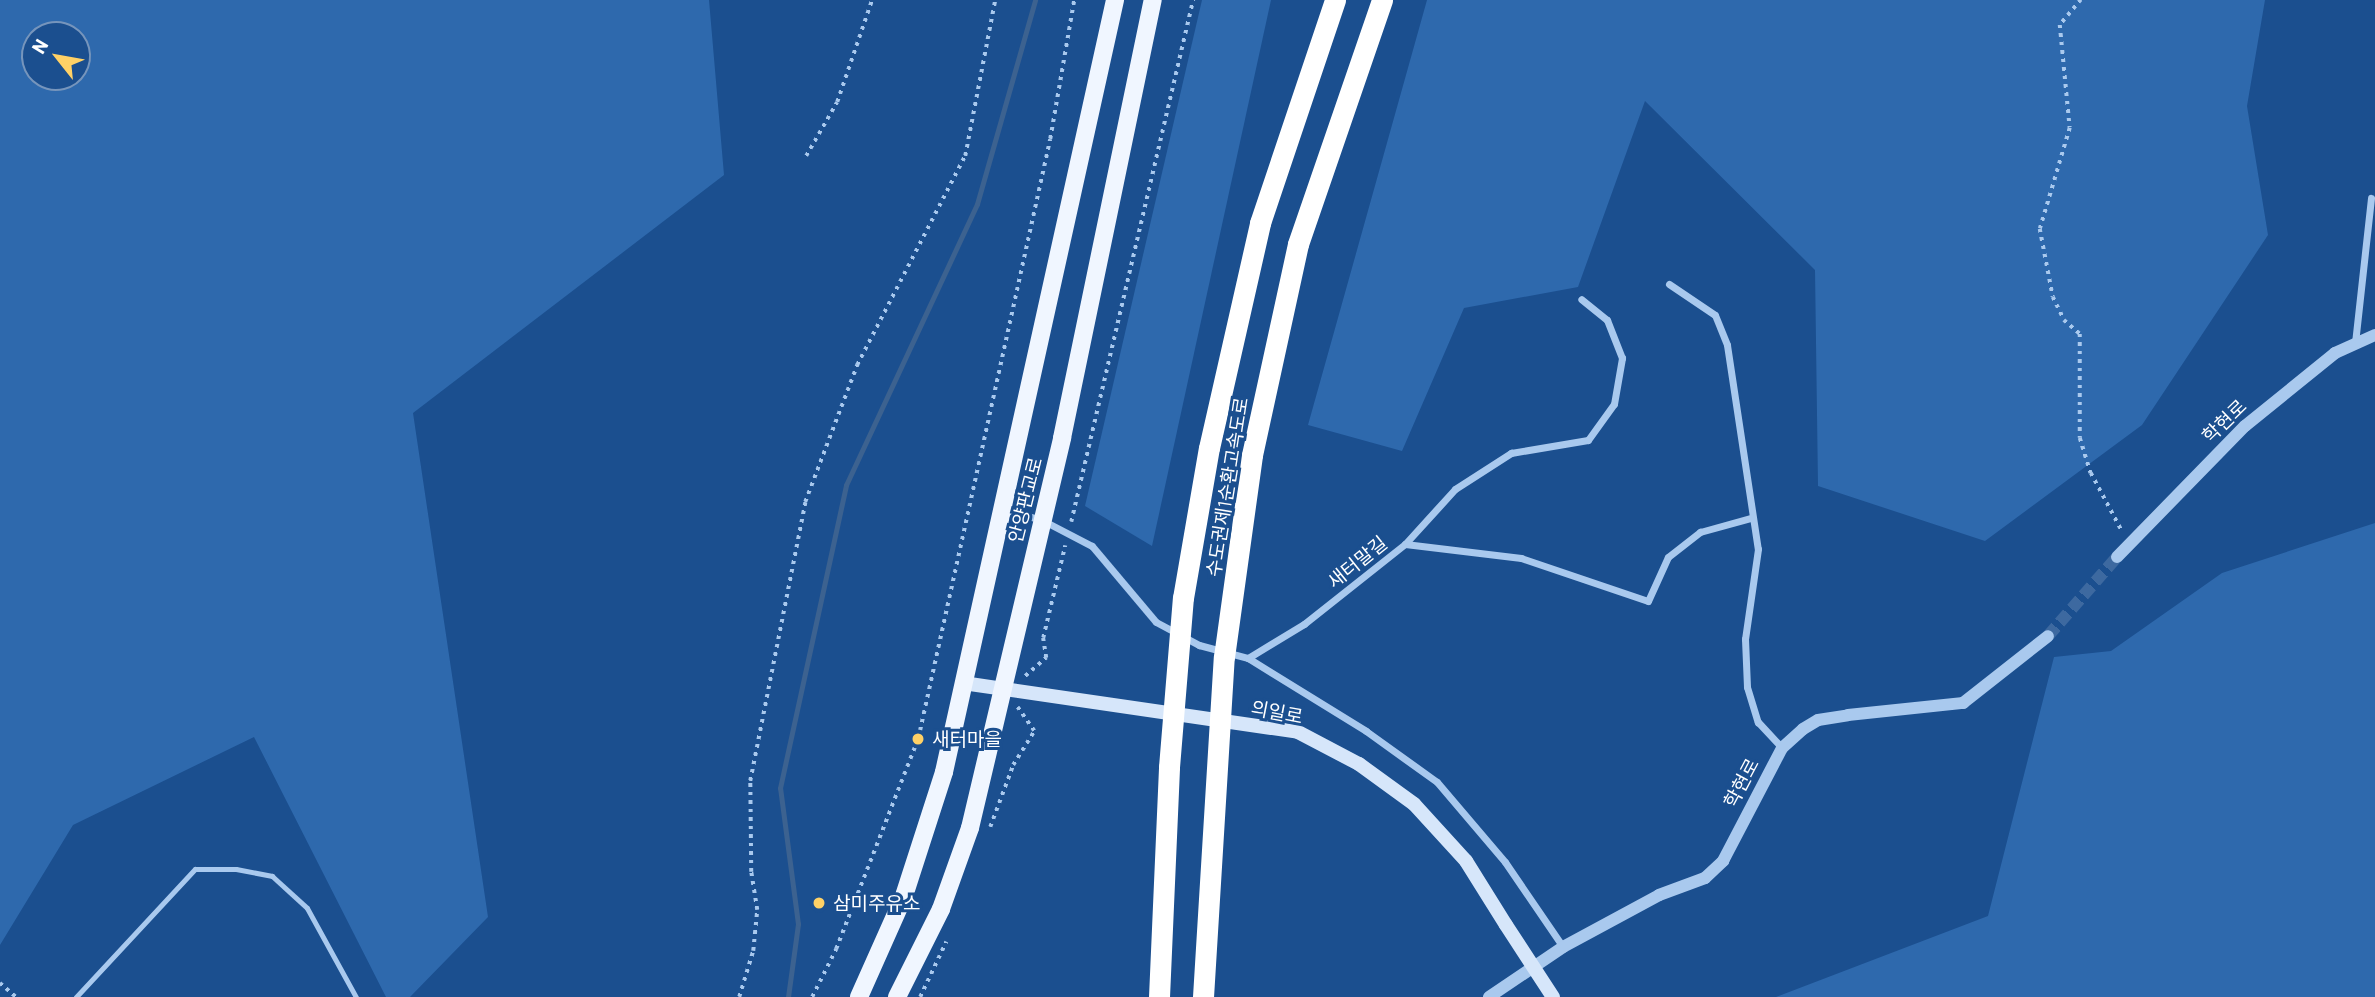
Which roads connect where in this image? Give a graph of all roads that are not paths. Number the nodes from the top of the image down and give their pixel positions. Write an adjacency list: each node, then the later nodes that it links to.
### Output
1 (1115, 0): 10 (main road, 안양판교로)
2 (1153, 0): 12 (main road, 안양판교로)
3 (1335, 0): 25 (highway, 수도권제1순환고속도로, bridge)
4 (1382, 0): 26 (highway, 수도권제1순환고속도로, bridge)
5 (2371, 198): 9 (street)
6 (1669, 284): 11 (street)
7 (1581, 299): 13 (street)
8 (2375, 335): 9 (street, 학현로)
9 (2355, 344): 14 (street, 학현로)
10 (1002, 508): 12 (street); 17 (main road, 안양판교로)
11 (1751, 518): 13 (street, 새터말길); 19 (street)
12 (1042, 520): 16 (street); 18 (main road, 안양판교로)
13 (1405, 544): 16 (street, 새터말길)
14 (2117, 557)
15 (2048, 636): 19 (street, 학현로)
16 (1248, 658): 20 (street)
17 (963, 682): 18 (main road, 의일로); 23 (main road, 안양판교로)
18 (1000, 690): 24 (main road, 안양판교로); 28 (main road, 의일로, bridge)
19 (1782, 748): 20 (street, 학현로)
20 (1563, 947): 27 (street, 학현로)
21 (76, 997): 22 (lane)
22 (356, 997)
23 (859, 997)
24 (897, 997)
25 (1159, 997)
26 (1203, 997)
27 (1489, 997)
28 (1553, 997)

